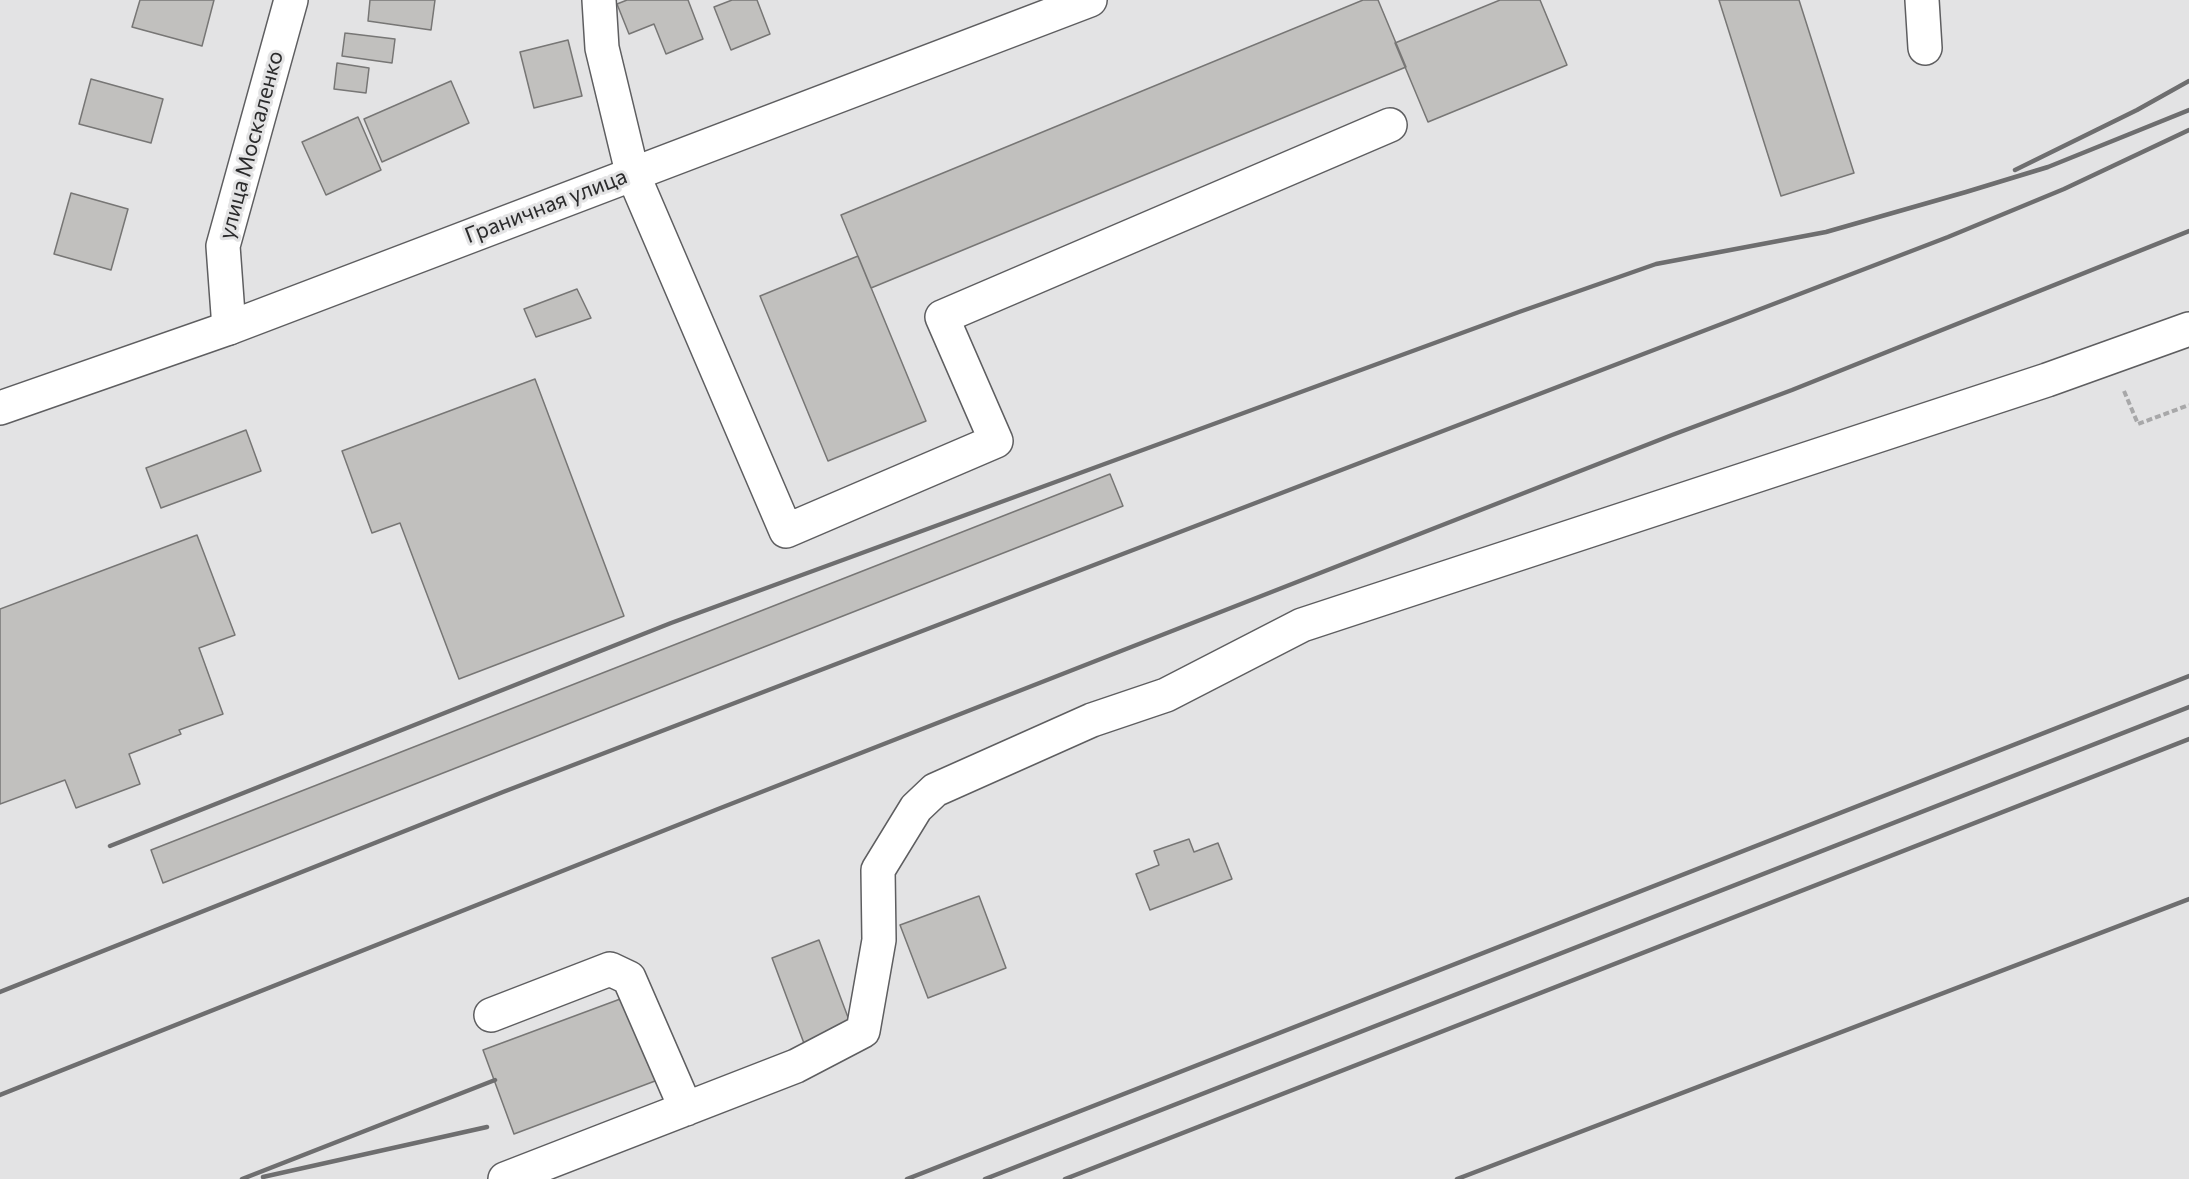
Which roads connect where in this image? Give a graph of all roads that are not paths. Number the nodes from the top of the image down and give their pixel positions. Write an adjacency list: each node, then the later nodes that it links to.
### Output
1 (291, 0): 8 (main road, улица Москаленко)
2 (599, 0): 7 (main road)
3 (1090, 0): 7 (main road, Граничная улица)
4 (1922, 0): 5 (main road)
5 (1925, 48)
6 (1390, 125): 7 (main road)
7 (632, 172): 8 (main road, Граничная улица)
8 (230, 328): 10 (main road, Граничная улица)
9 (2189, 329): 12 (main road)
10 (0, 408)
11 (491, 1016): 12 (main road)
12 (686, 1109): 13 (main road)
13 (505, 1179)

